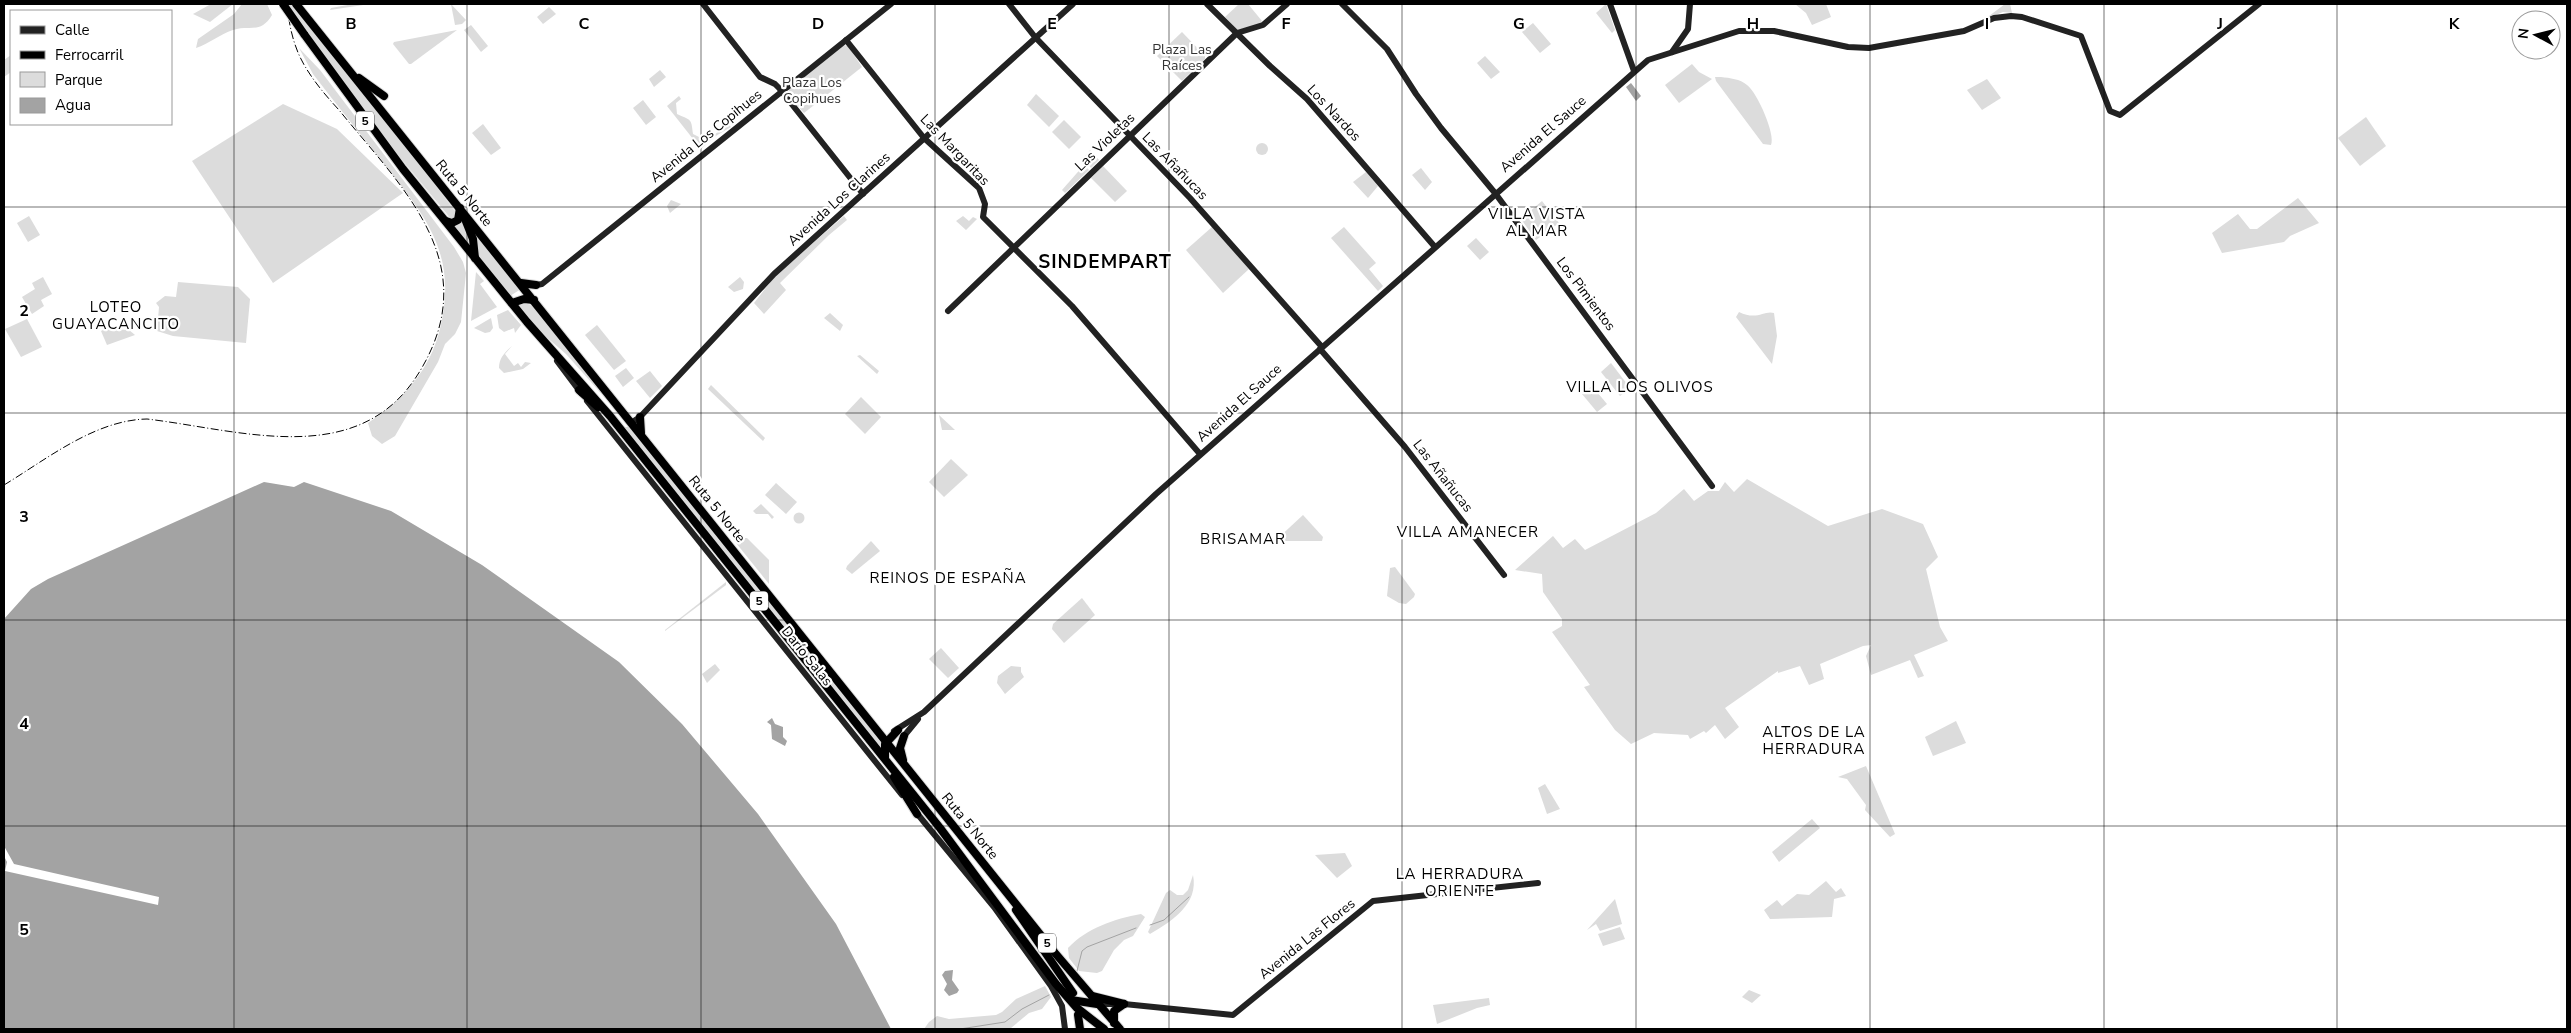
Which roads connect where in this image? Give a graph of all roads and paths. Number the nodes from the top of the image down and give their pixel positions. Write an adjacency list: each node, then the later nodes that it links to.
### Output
1 (283, 4): 26 (highway, Ruta 5 Norte / 5, bridge)
2 (702, 4): 19 (street)
3 (891, 4): 15 (street, Avenida Los Copihues)
4 (1009, 4): 14 (street, Las Añañucas)
5 (1073, 4): 14 (street, Avenida Los Clarines)
6 (1207, 4): 13 (street, Los Nardos)
7 (1287, 4): 13 (street, Las Violetas)
8 (1342, 4): 23 (street, Los Pimientos)
9 (1610, 4): 17 (street)
10 (1690, 4): 16 (street)
11 (2259, 4): 16 (street, Avenida El Sauce)
12 (298, 6): 18 (highway, Ruta 5 Norte / 5)
13 (1237, 33): 21 (street, Las Violetas); 27 (street, Los Nardos)
14 (1035, 37): 21 (street, Las Añañucas); 22 (street, Avenida Los Clarines)
15 (846, 40): 19 (street, Avenida Los Copihues); 22 (street, Las Margaritas)
16 (1672, 52): 17 (street, Avenida El Sauce)
17 (1634, 71): 23 (street, Avenida El Sauce)
18 (352, 73): 20 (highway); 25 (highway, Ruta 5 Norte / 5)
19 (782, 91): 24 (street); 31 (street, Avenida Los Copihues)
20 (384, 96)
21 (1130, 136): 28 (street, Las Violetas); 36 (street, Las Añañucas)
22 (924, 138): 24 (street, Avenida Los Clarines); 28 (street, Las Margaritas)
23 (1495, 193): 27 (street, Avenida El Sauce); 44 (street, Los Pimientos)
24 (863, 194): 39 (street, Avenida Los Clarines)
25 (460, 208): 26 (highway); 29 (highway); 30 (highway, Ruta 5 Norte / 5)
26 (446, 221): 29 (highway, Ruta 5 Norte / 5)
27 (1435, 247): 36 (street, Avenida El Sauce)
28 (1013, 248): 34 (street, Las Violetas); 43 (street, Las Margaritas)
29 (475, 258): 33 (highway, Ruta 5 Norte / 5)
30 (521, 283): 31 (highway); 32 (highway, Ruta 5 Norte / 5)
31 (536, 285)
32 (534, 300): 33 (highway); 40 (highway, Ruta 5 Norte / 5)
33 (512, 303): 35 (highway, Ruta 5 Norte / 5)
34 (948, 311)
35 (538, 334): 37 (street, Darío Salas); 38 (highway, Ruta 5 Norte / 5)
36 (1321, 348): 43 (street, Avenida El Sauce); 45 (street, Las Añañucas)
37 (579, 390): 41 (highway); 53 (street, Darío Salas)
38 (610, 416): 40 (highway); 41 (highway, Ruta 5 Norte / 5)
39 (640, 416): 40 (street, Avenida Los Clarines); 42 (highway)
40 (631, 423): 42 (highway, Ruta 5 Norte / 5)
41 (618, 425): 51 (highway, Ruta 5 Norte / 5)
42 (643, 438): 47 (highway, Ruta 5 Norte / 5)
43 (1200, 454): 46 (street, Avenida El Sauce)
44 (1712, 486)
45 (1504, 575)
46 (924, 712): 48 (street, Avenida El Sauce); 49 (street, Avenida El Sauce)
47 (876, 728): 48 (highway); 50 (highway, Ruta 5 Norte / 5)
48 (896, 731): 50 (highway)
49 (904, 736): 52 (highway)
50 (886, 741): 51 (highway); 52 (highway, Ruta 5 Norte / 5)
51 (886, 760): 53 (highway); 56 (highway, Ruta 5 Norte / 5)
52 (905, 764): 55 (highway, Ruta 5 Norte / 5)
53 (917, 814): 56 (street, Darío Salas)
54 (1538, 883): 60 (street, Avenida Las Flores)
55 (1006, 891): 57 (highway, Ruta 5 Norte / 5); 58 (highway)
56 (1009, 924): 58 (highway, Ruta 5 Norte / 5); 64 (street, Darío Salas)
57 (1089, 994): 59 (highway, Ruta 5 Norte / 5); 60 (highway)
58 (1071, 996): 59 (highway); 63 (highway, Ruta 5 Norte / 5)
59 (1097, 1004): 60 (street, Avenida Las Flores); 62 (highway, Ruta 5 Norte / 5)
60 (1124, 1004): 62 (highway)
61 (1078, 1015): 65 (highway)
62 (1114, 1023): 67 (highway, Ruta 5 Norte / 5)
63 (1102, 1028): 66 (highway)
64 (1065, 1029)
65 (1080, 1029)
66 (1092, 1029)
67 (1120, 1029)

